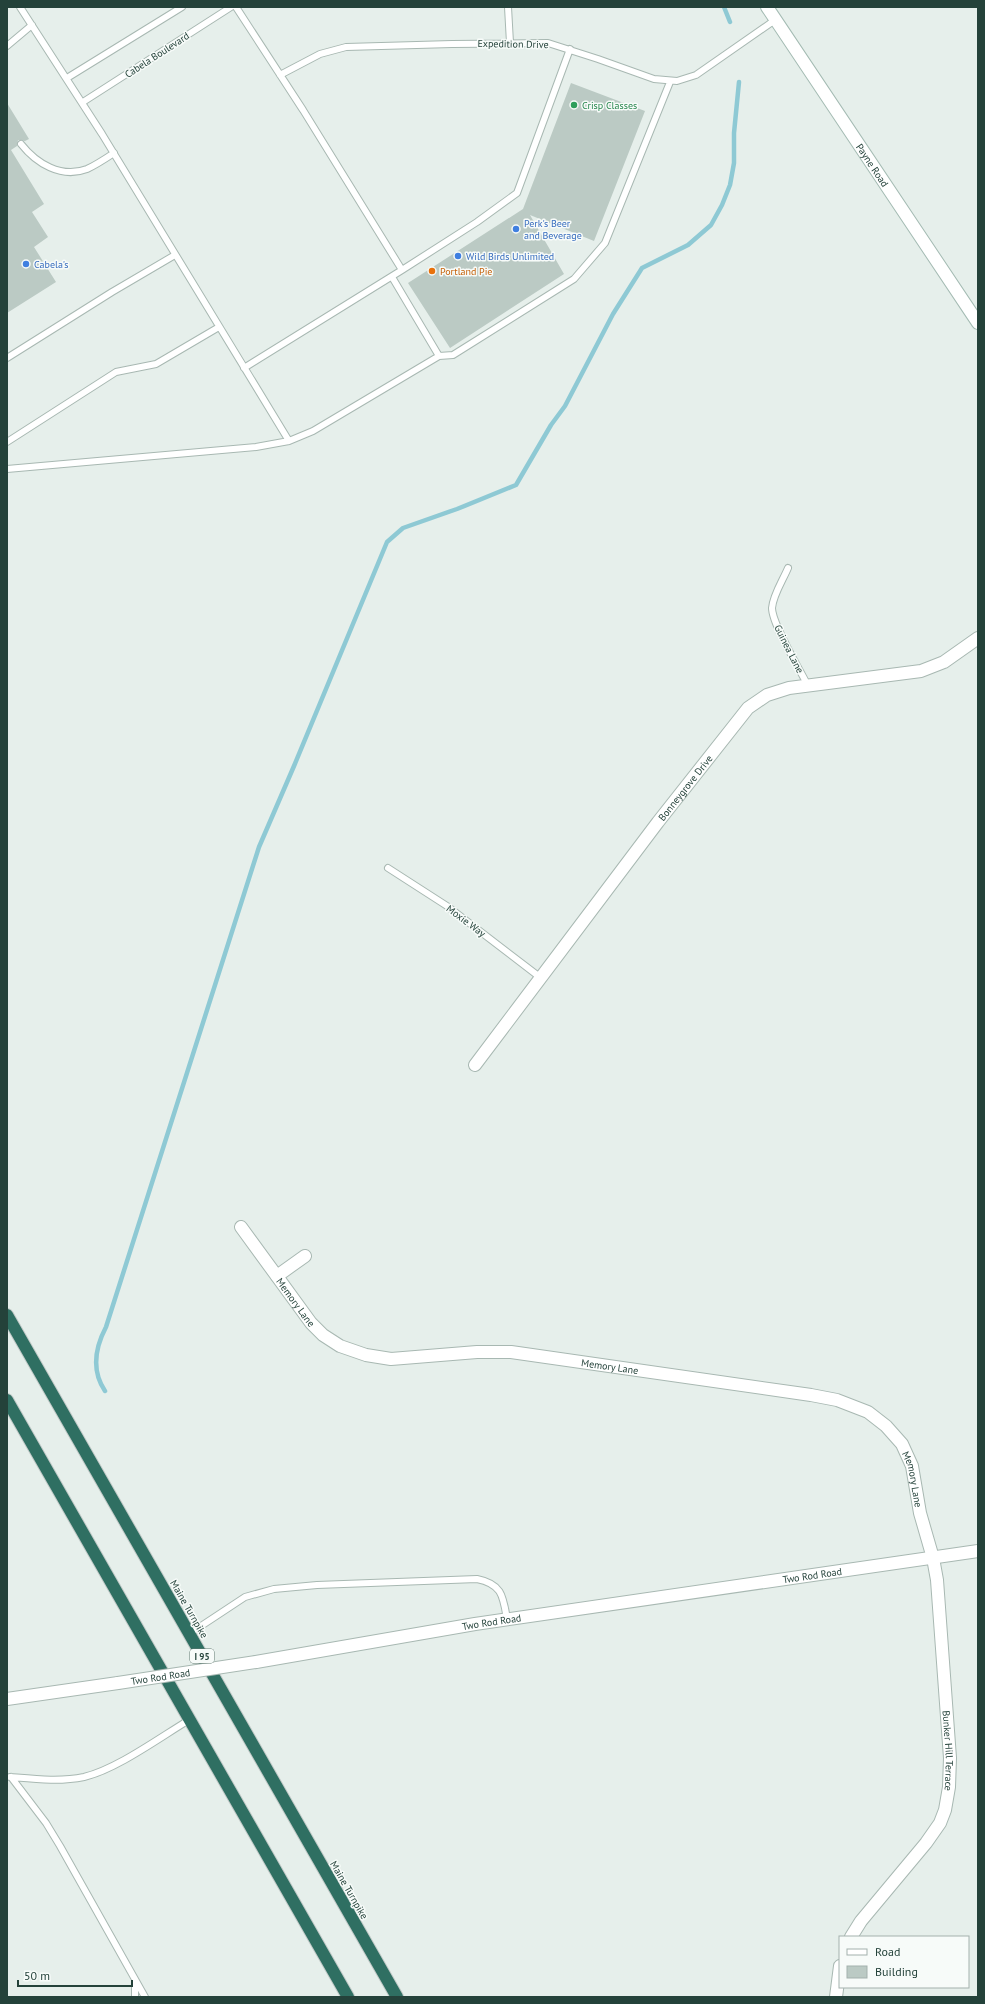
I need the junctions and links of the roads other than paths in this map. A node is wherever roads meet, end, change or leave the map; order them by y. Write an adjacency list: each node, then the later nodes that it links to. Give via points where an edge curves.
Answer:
1 (20, 7): 8 (lane)
2 (182, 7): 13 (lane)
3 (231, 7): 15 (lane, Cabela Boulevard)
4 (236, 7): 12 (lane)
5 (508, 7): 9 (lane)
6 (767, 7): 7 (street, Payne Road)
7 (775, 20): 14 (lane, Expedition Drive, via 696,75); 21 (street, Payne Road)
8 (32, 24): 10 (lane); 13 (lane)
9 (510, 43): 11 (lane, Expedition Drive, via 548,43); 12 (lane, Expedition Drive, via 346,47 320,54)
10 (7, 46)
11 (570, 49): 14 (lane, Expedition Drive, via 654,79); 19 (lane, via 517,193)
12 (280, 75): 19 (lane)
13 (67, 78): 15 (lane)
14 (670, 82): 23 (lane, via 606,243 574,279 453,355)
15 (83, 102): 17 (lane)
16 (21, 144): 17 (lane, via 43,164 66,172 88,169)
17 (114, 153): 18 (lane)
18 (175, 255): 22 (lane); 24 (lane)
19 (402, 270): 20 (lane)
20 (392, 277): 23 (lane); 25 (lane)
21 (978, 323)
22 (219, 327): 25 (lane); 27 (lane, via 156,364 116,372)
23 (439, 356): 26 (lane, via 319,428)
24 (7, 358)
25 (244, 368): 26 (lane)
26 (289, 441): 28 (lane, via 256,447)
27 (7, 442)
28 (7, 469)
29 (788, 568): 31 (lane, Guinea Lane, via 774,598 773,612 777,626)
30 (978, 638): 31 (street, Bonneygrove Drive, via 944,662 921,671)
31 (807, 684): 33 (street, Bonneygrove Drive, via 767,695 742,714)
32 (388, 868): 33 (lane, Moxie Way, via 447,906)
33 (541, 978): 34 (street, Bonneygrove Drive)
34 (475, 1065)
35 (241, 1227): 37 (street, Memory Lane)
36 (305, 1256): 37 (street)
37 (277, 1276): 41 (street, Memory Lane, via 317,1331 340,1346 366,1356 404,1358 511,1352 811,1395 852,1404 868,1412 896,1435 908,1455 920,1513)
38 (7, 1315): 43 (highway, Maine Turnpike / I 95)
39 (7, 1400): 45 (highway)
40 (978, 1551): 41 (street, Two Rod Road)
41 (933, 1558): 42 (street, Two Rod Road); 47 (street, Bunker Hill Terrace, via 939,1602 950,1752 949,1787 945,1810 934,1832)
42 (508, 1619): 43 (lane, via 499,1590 490,1582 478,1579 317,1585 274,1589 245,1598); 44 (street, Two Rod Road, bridge, via 256,1662)
43 (189, 1634): 53 (highway, Maine Turnpike / I 95)
44 (7, 1699)
45 (189, 1720): 46 (lane, via 120,1761 85,1776 67,1779); 52 (highway)
46 (9, 1777): 49 (lane, via 46,1823)
47 (852, 1936)
48 (839, 1974): 54 (street)
49 (135, 1980): 50 (lane); 51 (lane)
50 (135, 1997)
51 (145, 1997)
52 (348, 1997)
53 (397, 1997)
54 (836, 1997)

